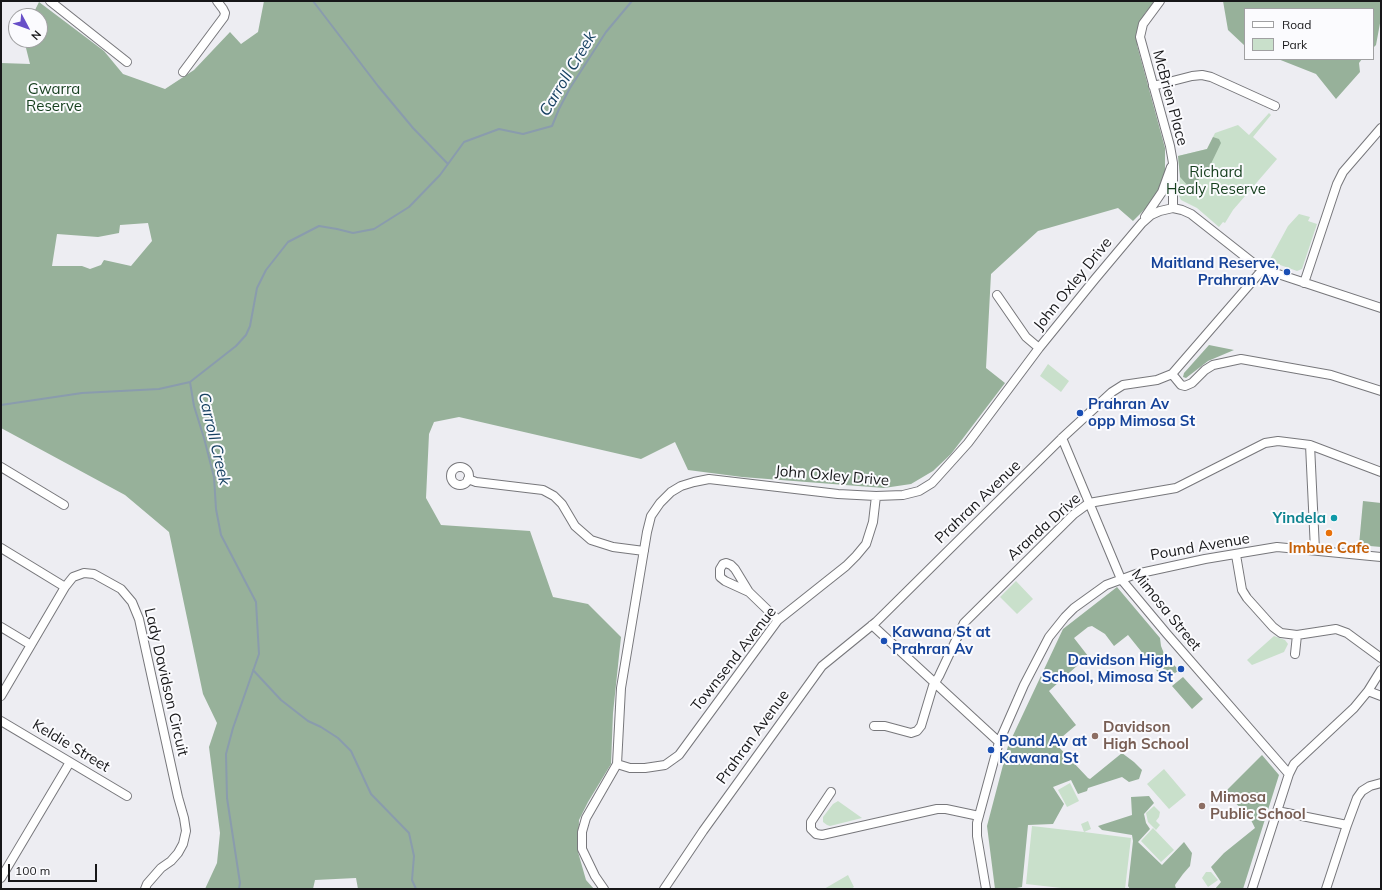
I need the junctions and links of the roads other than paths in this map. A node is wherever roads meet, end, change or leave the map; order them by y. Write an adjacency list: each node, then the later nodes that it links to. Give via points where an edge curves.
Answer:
1 (50, 1): 4 (street)
2 (217, 1): 5 (street, via 225,13 224,16)
3 (1160, 1): 6 (street, McBrien Place, via 1144,24 1140,37)
4 (127, 62)
5 (183, 72)
6 (1153, 86): 7 (street, via 1202,75); 9 (street, McBrien Place)
7 (1275, 106)
8 (1380, 129): 13 (street, via 1343,172 1337,184)
9 (1173, 163): 10 (street, McBrien Place); 11 (street, via 1162,192)
10 (1173, 208): 11 (street, John Oxley Drive, via 1151,215); 12 (street, via 1191,214)
11 (1142, 223): 16 (street, John Oxley Drive)
12 (1263, 269): 13 (street); 17 (street, Prahran Avenue)
13 (1304, 282): 15 (street)
14 (997, 295): 16 (street, via 1026,337)
15 (1381, 308)
16 (1039, 348): 24 (street, John Oxley Drive, via 973,438 932,483 903,496)
17 (1172, 374): 18 (street, via 1185,386 1213,365 1241,359 1331,375); 19 (street, Prahran Avenue, via 1157,380 1118,388)
18 (1381, 391)
19 (1062, 438): 25 (street, Mimosa Street); 36 (street, Prahran Avenue)
20 (1310, 445): 22 (street, Aranda Drive); 25 (street, Aranda Drive, via 1278,441 1266,444 1176,488); 28 (street)
21 (1, 467): 26 (street)
22 (1381, 472)
23 (468, 479): 29 (street, via 543,490 562,504 575,526 591,540 613,547)
24 (876, 496): 29 (street, John Oxley Drive, via 709,480 694,482 680,486 660,503 651,516); 35 (street, Townsend Avenue, via 873,522 866,544 846,566)
25 (1089, 502): 32 (street, Mimosa Street); 43 (street, Aranda Drive, via 964,623)
26 (64, 505)
27 (1, 548): 33 (street)
28 (1315, 550): 30 (street, Pound Avenue, via 1277,547); 31 (street, Pound Avenue)
29 (644, 551): 51 (street, John Oxley Drive, via 621,688)
30 (1236, 555): 32 (street, Pound Avenue, via 1205,559); 38 (street, via 1242,590 1247,598 1281,633)
31 (1381, 557)
32 (1121, 579): 49 (street, Pound Avenue, via 1106,585 1074,608 1049,637); 52 (street, Mimosa Street)
33 (65, 587): 39 (street, Lady Davidson Circuit); 60 (street, Lady Davidson Circuit, via 73,577 84,573 94,574 121,589 132,602 139,620 186,831 178,853 161,868)
34 (749, 592): 35 (street)
35 (778, 620): 51 (street, Townsend Avenue, via 679,755 665,765 646,768 630,768)
36 (872, 625): 43 (street); 62 (street, Prahran Avenue, via 822,666)
37 (1, 627): 39 (street)
38 (1297, 635): 40 (street); 41 (street, via 1336,629 1347,633)
39 (31, 646): 45 (street, Lady Davidson Circuit)
40 (1295, 654)
41 (1381, 658)
42 (1381, 670): 44 (street)
43 (935, 684): 48 (street, Aranda Drive, via 917,731 911,733 885,726); 49 (street)
44 (1368, 691): 46 (street); 52 (street, via 1354,708 1294,764)
45 (1, 696)
46 (1381, 696)
47 (1, 722): 50 (street, Keldie Street)
48 (874, 726)
49 (999, 742): 57 (street, Pound Avenue)
50 (70, 762): 55 (street, Keldie Street); 59 (street)
51 (617, 764): 61 (street, John Oxley Drive, via 586,818 582,832 582,849)
52 (1289, 774): 56 (street)
53 (1381, 783): 58 (street, via 1362,791)
54 (832, 792): 57 (street, via 811,822 811,829 816,834 822,835 937,809)
55 (127, 796)
56 (1277, 811): 58 (street); 64 (street)
57 (978, 816): 63 (street, Pound Avenue, via 977,827)
58 (1347, 825): 65 (street)
59 (1, 878)
60 (145, 889)
61 (604, 889)
62 (664, 889)
63 (986, 889)
64 (1252, 889)
65 (1326, 889)

